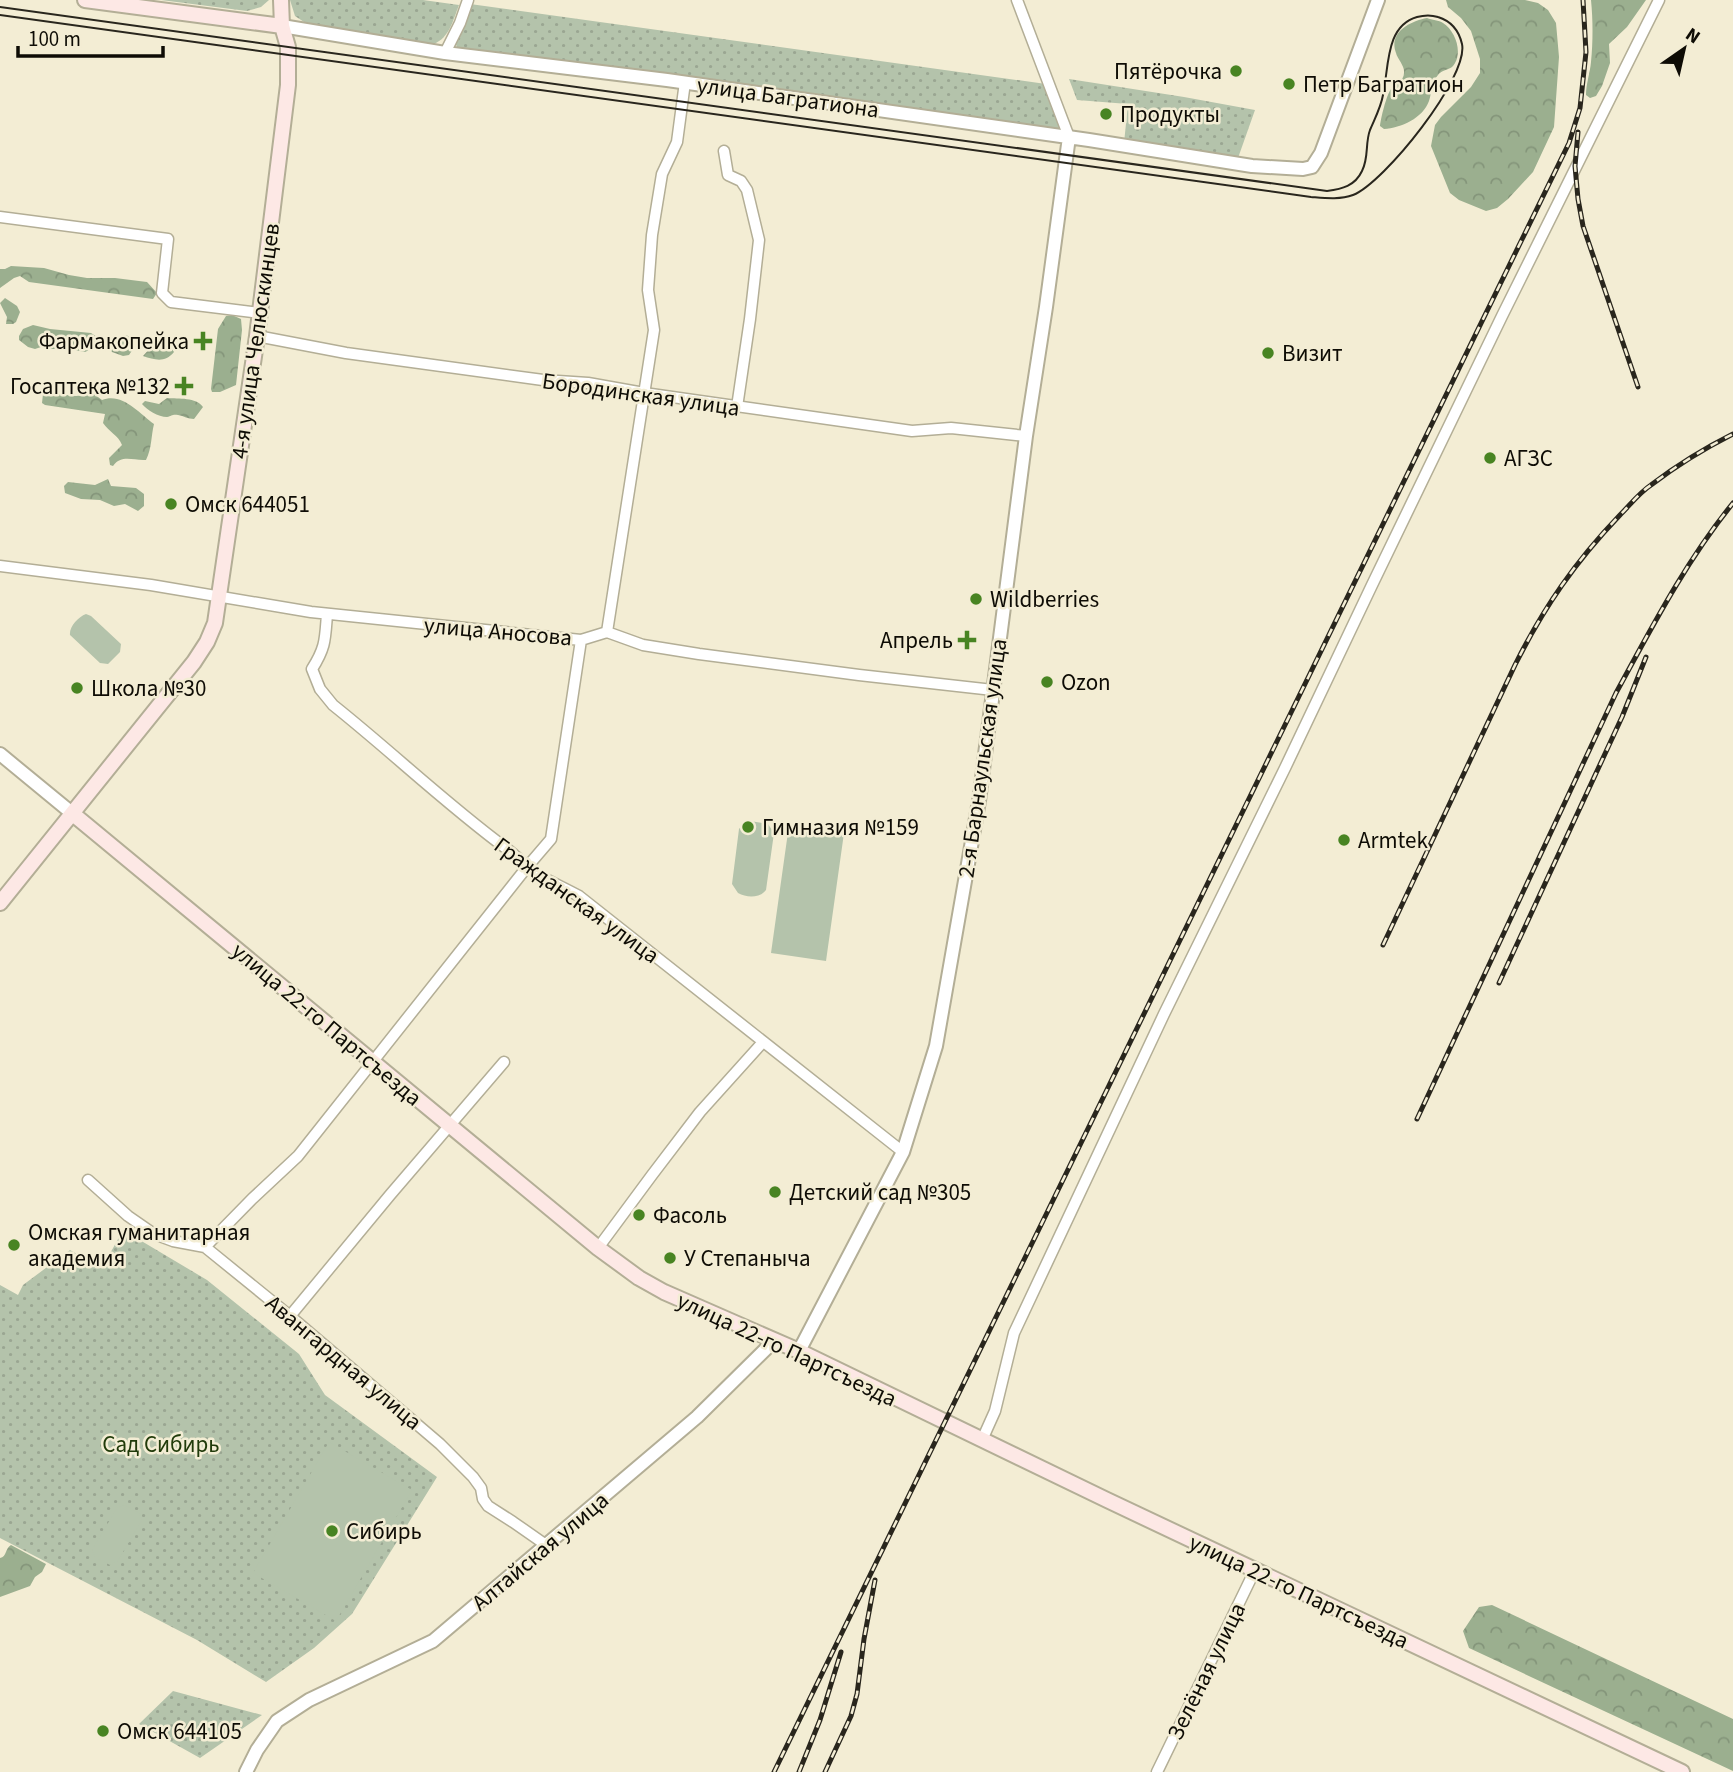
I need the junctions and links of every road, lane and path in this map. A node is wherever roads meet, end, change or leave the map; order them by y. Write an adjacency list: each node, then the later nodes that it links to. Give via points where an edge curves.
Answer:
1 (85, 0): 7 (main road, улица Багратиона)
2 (281, 0): 7 (main road, 4-я улица Челюскинцев)
3 (468, 0): 8 (street)
4 (1017, 0): 10 (street)
5 (1378, 0): 10 (street, улица Багратиона, via 1312,167 1252,166)
6 (1659, 0): 39 (street, via 1019,1321 995,1411)
7 (282, 26): 8 (street, улица Багратиона); 13 (main road, 4-я улица Челюскинцев, via 288,47 288,85)
8 (445, 53): 9 (street, улица Багратиона)
9 (685, 82): 10 (street, улица Багратиона); 15 (street, via 677,142 662,173 652,235 648,289 654,330)
10 (1069, 137): 17 (street, 2-я Барнаульская улица)
11 (724, 151): 16 (street, via 728,175 747,190 759,240)
12 (0, 217): 13 (street, via 168,239 162,293 171,302)
13 (260, 313): 14 (main road, 4-я улица Челюскинцев)
14 (257, 336): 15 (street, Бородинская улица, via 346,353); 19 (main road, 4-я улица Челюскинцев)
15 (644, 393): 16 (street, Бородинская улица); 21 (street)
16 (737, 407): 17 (street, Бородинская улица, via 912,432 951,428)
17 (1026, 436): 23 (street, 2-я Барнаульская улица)
18 (0, 566): 19 (street, улица Аносова)
19 (220, 596): 20 (street, улица Аносова); 25 (main road, 4-я улица Челюскинцев, via 215,623 194,662)
20 (327, 614): 22 (street, улица Аносова); 26 (street, Гражданская улица, via 325,645 312,669 320,689 333,705)
21 (607, 632): 22 (street, улица Аносова); 23 (street, via 643,645 699,654)
22 (581, 640): 26 (street, via 551,839)
23 (993, 690): 32 (street, 2-я Барнаульская улица, via 979,801 936,1046)
24 (0, 754): 25 (street, улица 22-го Партсъезда)
25 (73, 814): 27 (main road, 4-я улица Челюскинцев); 29 (main road, улица 22-го Партсъезда)
26 (527, 867): 28 (street, Гражданская улица, via 579,896); 29 (street)
27 (0, 902)
28 (763, 1041): 32 (street, Гражданская улица); 35 (street, via 700,1112)
29 (372, 1061): 31 (main road, улица 22-го Партсъезда); 34 (street, via 298,1156)
30 (504, 1062): 31 (street)
31 (449, 1125): 35 (main road, улица 22-го Партсъезда); 36 (street)
32 (903, 1152): 38 (street, 2-я Барнаульская улица)
33 (88, 1180): 34 (street, Авангардная улица, via 154,1234)
34 (205, 1247): 36 (street, Авангардная улица)
35 (598, 1248): 37 (main road, улица 22-го Партсъезда, via 664,1292)
36 (290, 1316): 40 (street, Авангардная улица, via 440,1444 473,1477 488,1506)
37 (775, 1340): 38 (main road, улица 22-го Партсъезда); 40 (street, Алтайская улица, via 697,1417)
38 (799, 1351): 39 (main road, улица 22-го Партсъезда)
39 (982, 1440): 41 (main road, улица 22-го Партсъезда)
40 (546, 1545): 42 (street, Алтайская улица, via 433,1641 309,1700 277,1721)
41 (1255, 1570): 43 (street, Зелёная улица); 44 (main road, улица 22-го Партсъезда)
42 (246, 1772)
43 (1157, 1772)
44 (1682, 1772)

